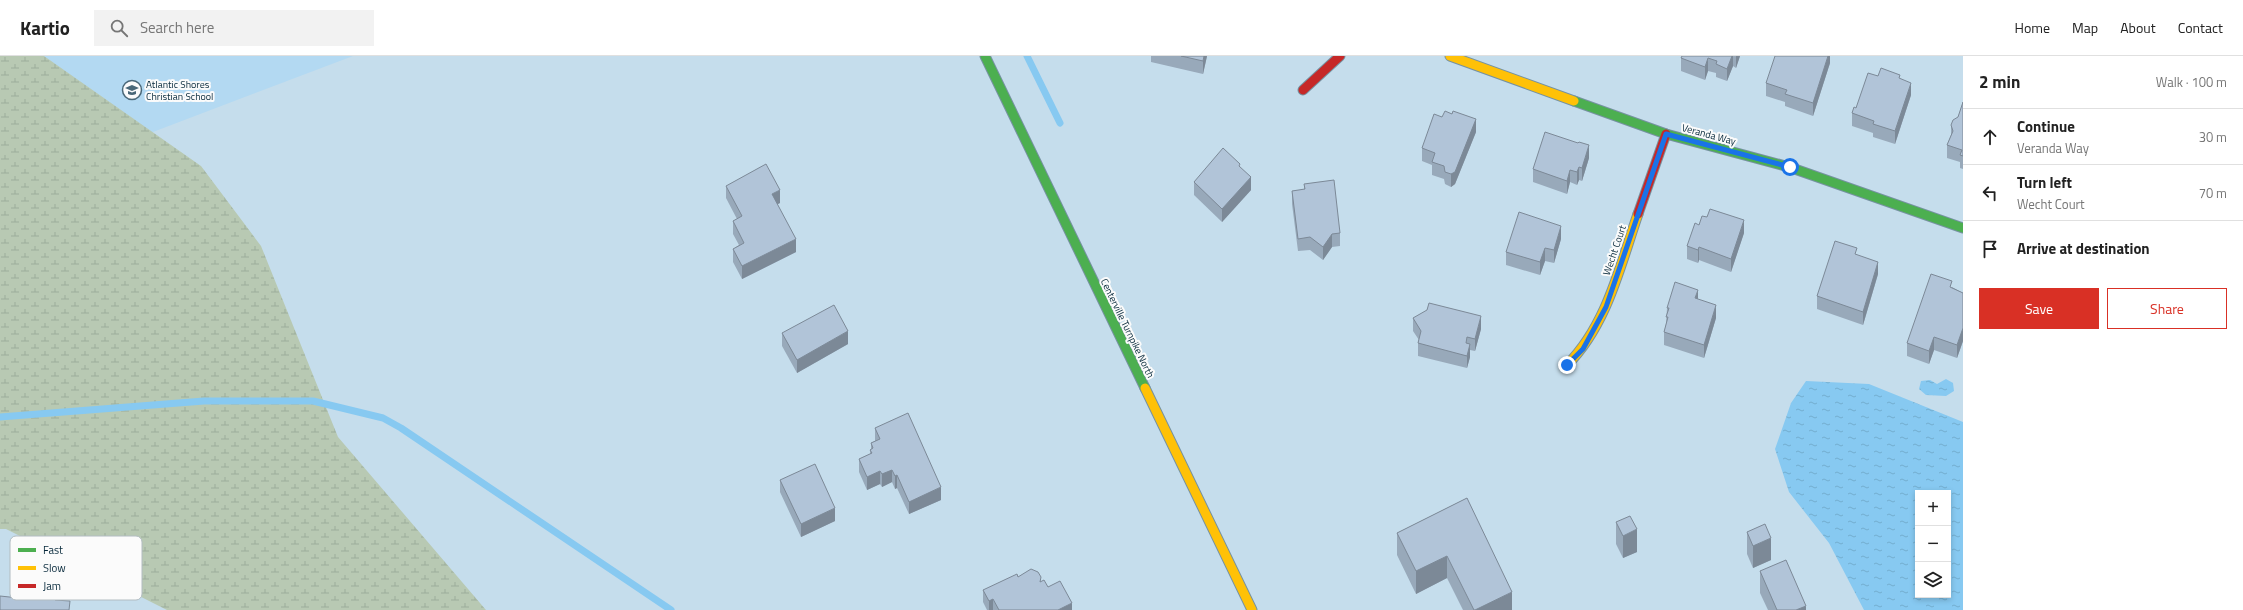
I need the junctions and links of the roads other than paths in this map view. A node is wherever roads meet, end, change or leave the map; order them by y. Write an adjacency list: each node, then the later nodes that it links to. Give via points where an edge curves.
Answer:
1 (985, 56): 8 (street, Centerville Turnpike North)
2 (1340, 56): 4 (street)
3 (1450, 56): 5 (street, Veranda Way)
4 (1303, 90)
5 (1666, 134): 6 (street, Veranda Way, via 1790,167); 7 (street, Wecht Court, via 1606,307 1583,349)
6 (1963, 228)
7 (1567, 365)
8 (1252, 610)

